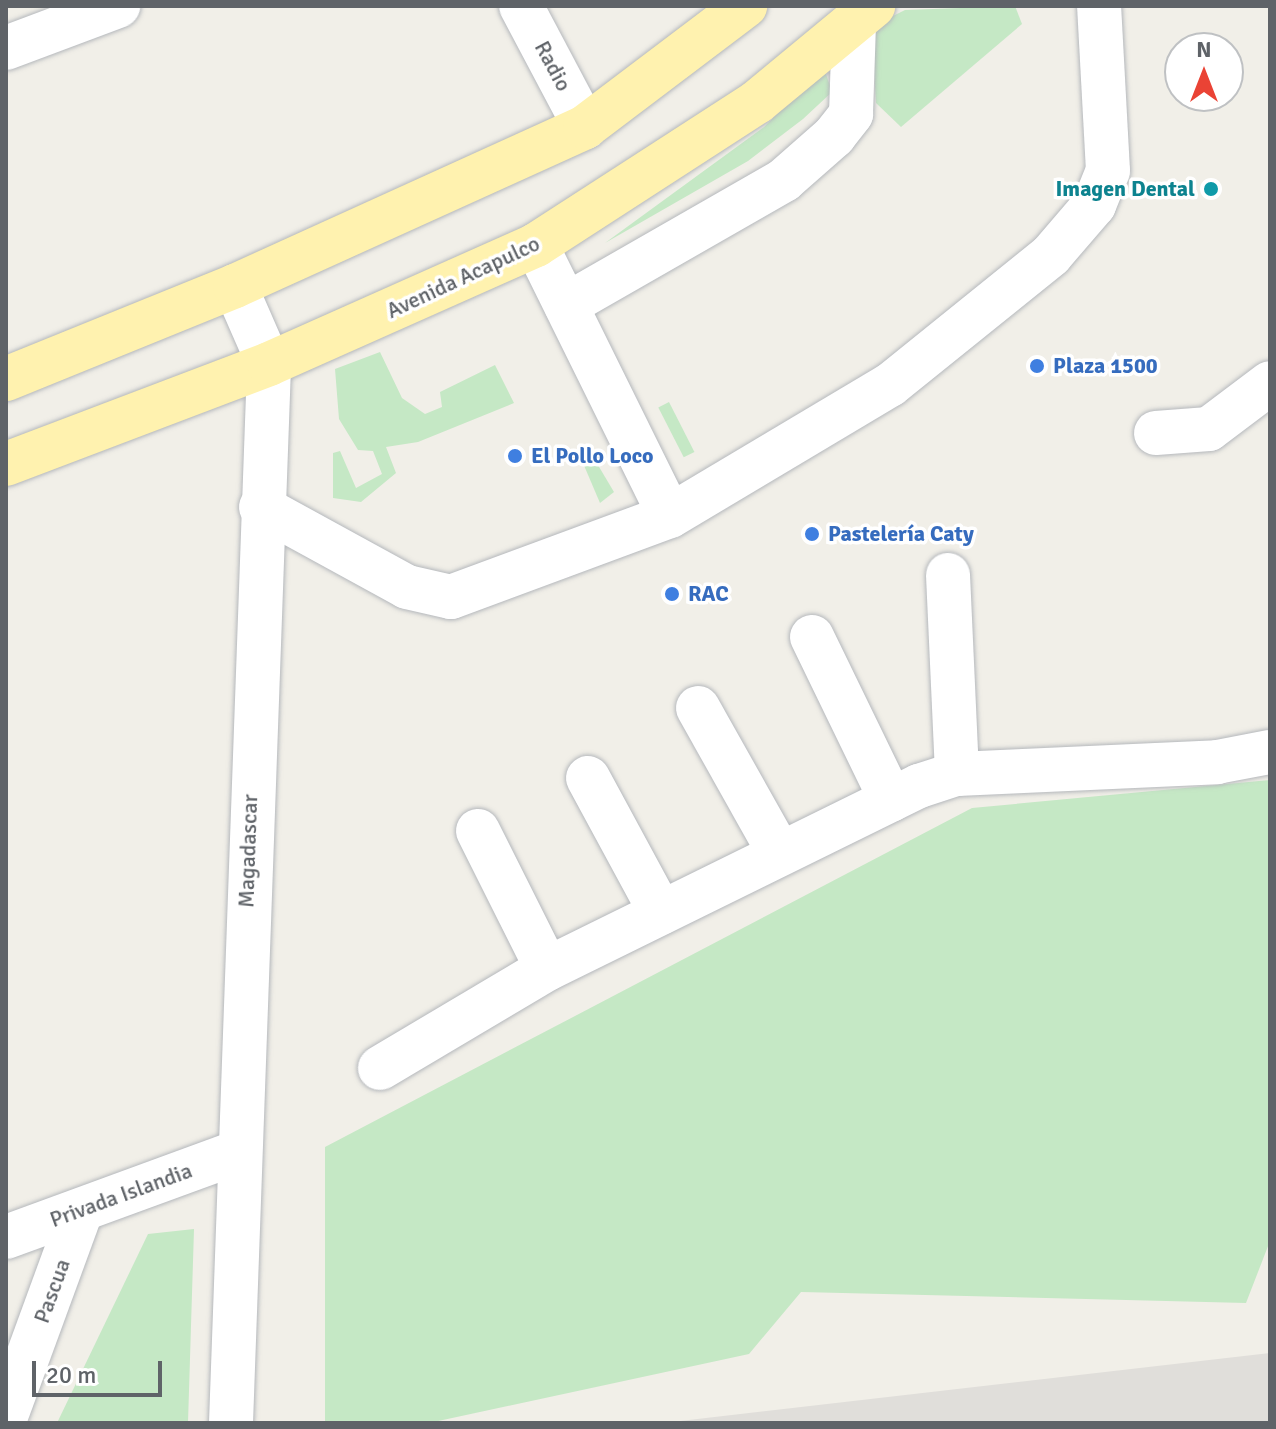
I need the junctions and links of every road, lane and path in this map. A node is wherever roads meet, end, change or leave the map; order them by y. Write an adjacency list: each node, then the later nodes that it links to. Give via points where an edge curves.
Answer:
1 (118, 6): 6 (street)
2 (521, 6): 7 (street, Radio)
3 (745, 6): 7 (main road)
4 (1099, 6): 17 (street, via 1108,171 1094,205 1051,255 890,385)
5 (864, 14): 8 (main road, Avenida Acapulco, via 757,102); 10 (street, via 851,114 834,136 784,180)
6 (6, 48)
7 (585, 127): 9 (main road)
8 (536, 245): 10 (street); 11 (main road, Avenida Acapulco)
9 (235, 286): 11 (street, Magadascar); 12 (main road)
10 (566, 305): 17 (street)
11 (269, 364): 15 (main road, Avenida Acapulco); 16 (street, Magadascar)
12 (6, 379)
13 (1270, 383): 14 (street, via 1209,429)
14 (1156, 433)
15 (6, 464)
16 (261, 507): 17 (street, via 407,587 451,597); 30 (street, Magadascar)
17 (670, 516)
18 (948, 575): 22 (street)
19 (812, 637): 24 (street)
20 (698, 708): 26 (street)
21 (1270, 752): 22 (street, via 1217,762)
22 (957, 774): 24 (street)
23 (588, 778): 27 (street)
24 (891, 800): 26 (street)
25 (478, 831): 28 (street)
26 (780, 854): 27 (street)
27 (661, 913): 28 (street)
28 (547, 969): 29 (street)
29 (380, 1068)
30 (236, 1153): 31 (street, Privada Islandia); 34 (street, Magadascar)
31 (81, 1211): 32 (street, Privada Islandia); 33 (street, Pascua)
32 (6, 1237)
33 (6, 1416)
34 (231, 1423)

